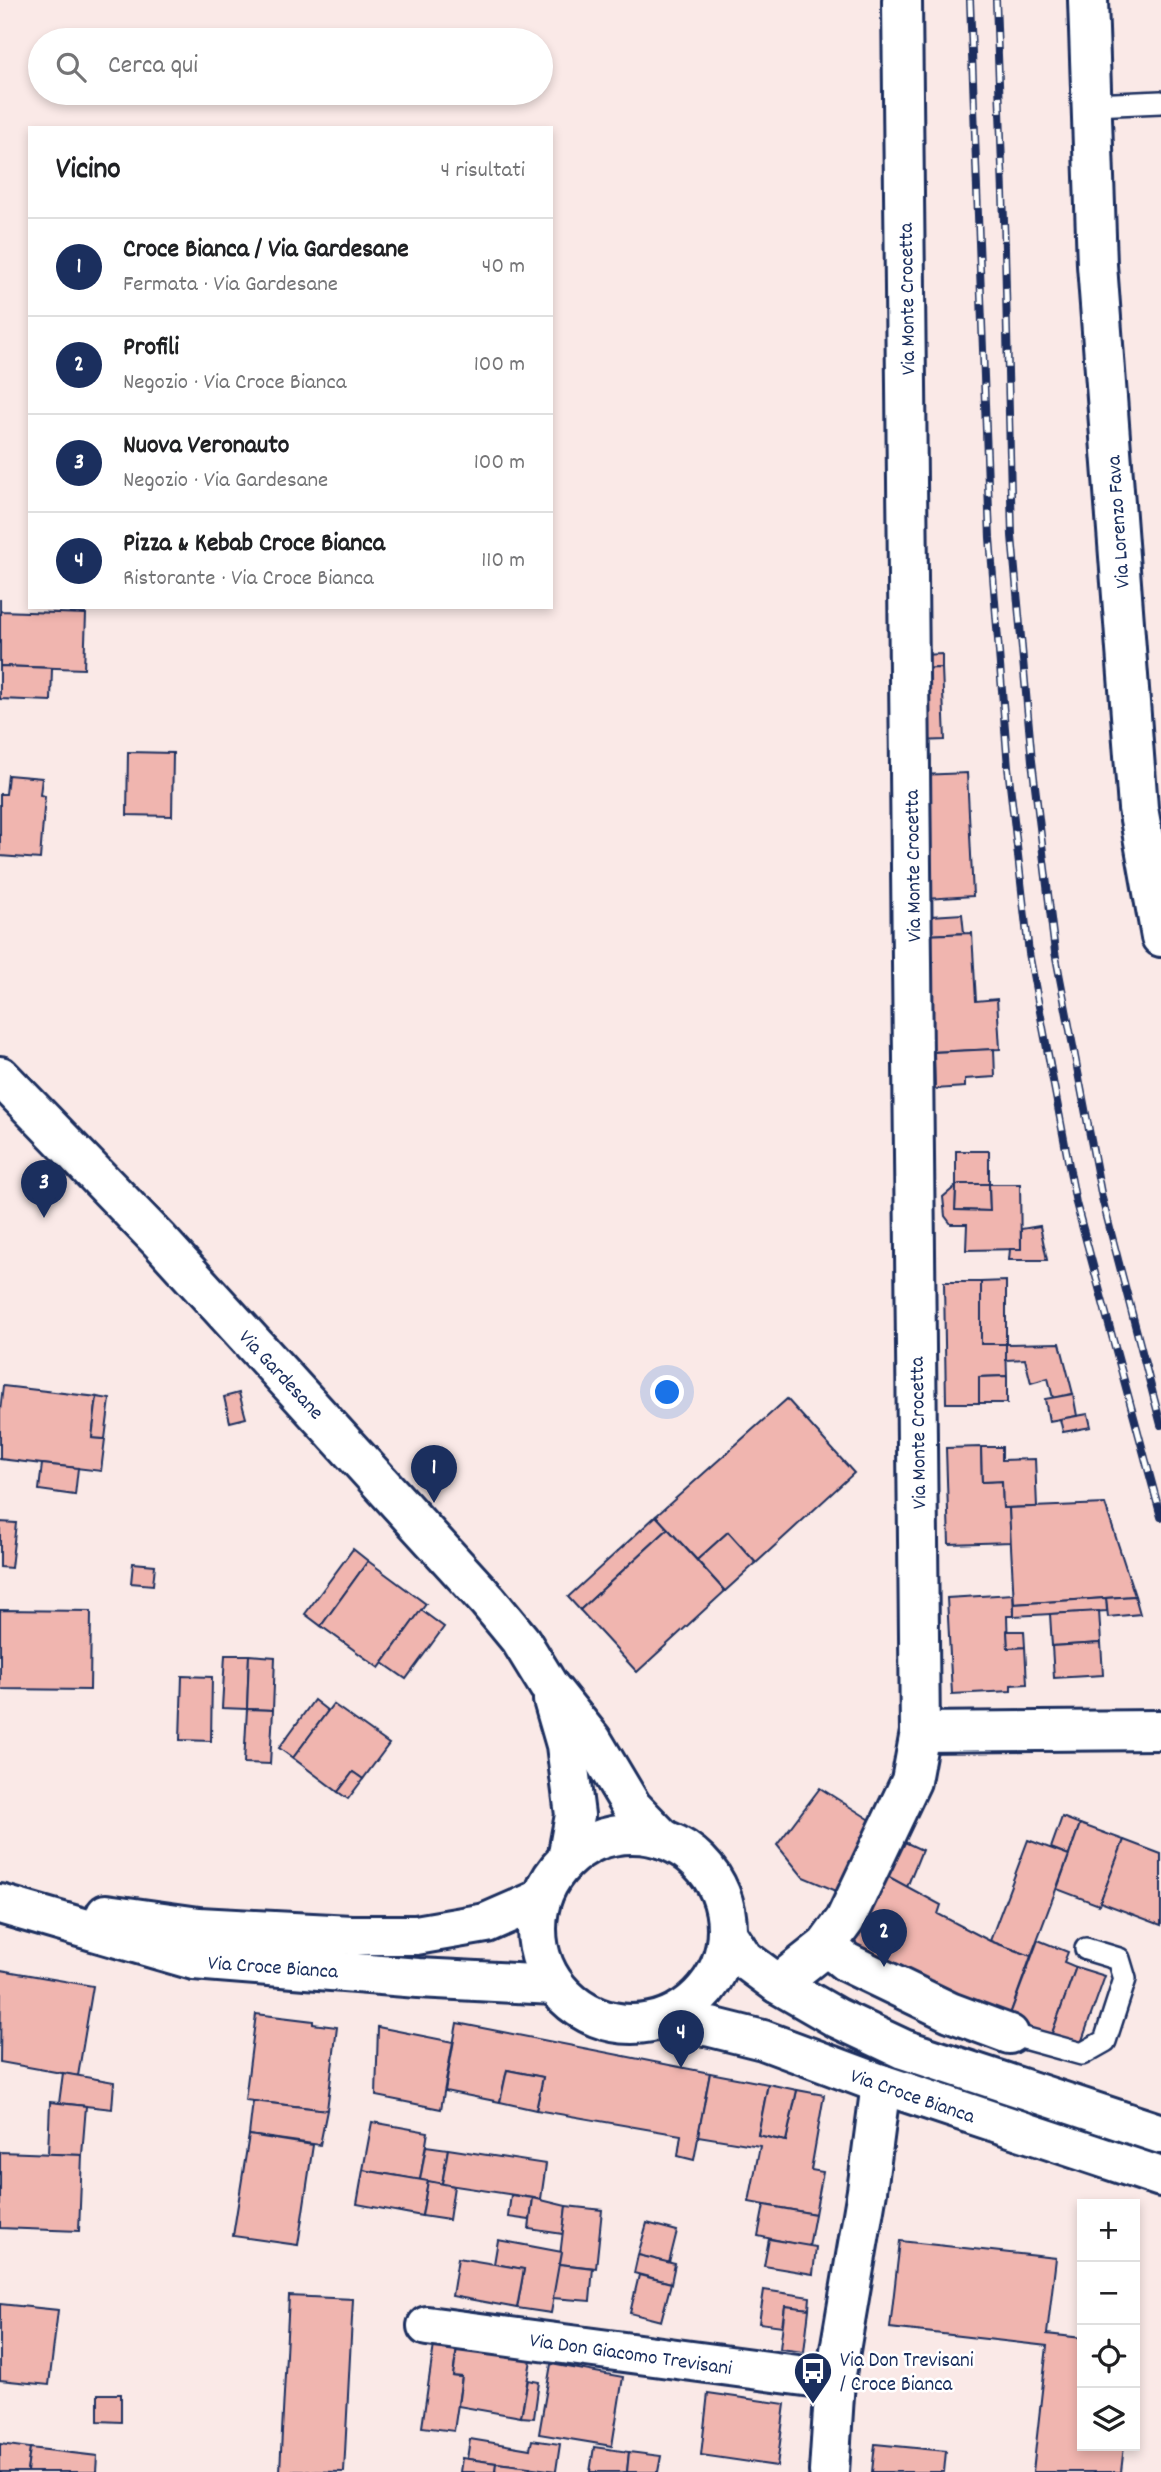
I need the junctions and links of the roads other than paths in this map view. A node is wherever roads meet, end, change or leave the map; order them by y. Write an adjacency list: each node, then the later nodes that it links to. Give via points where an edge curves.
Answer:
1 (902, 0): 9 (street, Via Monte Crocetta)
2 (1088, 0): 4 (street, Via Lorenzo Fava)
3 (1161, 102): 4 (lane)
4 (1093, 105): 5 (street, Via Lorenzo Fava, via 1097,265 1138,808)
5 (1161, 937)
6 (0, 1076): 7 (street, Via Gardesane, via 159,1240 418,1523 521,1642)
7 (548, 1685): 10 (street, Via Gardesane, via 592,1741 632,1807); 11 (street, Via Gardesane, via 566,1745 575,1815)
8 (1161, 1730): 9 (street)
9 (920, 1732): 15 (street, Via Monte Crocetta, via 911,1781 894,1822 845,1920)
10 (663, 1839): 11 (street, Via Croce Bianca, via 638,1833 612,1836 588,1844); 14 (street, Via Croce Bianca, via 686,1850 719,1887 727,1910)
11 (568, 1859): 12 (street, Via Croce Bianca)
12 (541, 1899): 13 (street, Via Croce Bianca, via 486,1923 416,1935 199,1927); 18 (street, Via Croce Bianca, via 538,1944)
13 (0, 1902): 18 (street, Via Croce Bianca, via 194,1960)
14 (728, 1935): 17 (street, Via Croce Bianca, via 744,1959); 19 (street, Via Croce Bianca, via 719,1971 696,2001)
15 (826, 1946): 17 (street, Via Monte Crocetta); 20 (street, via 846,1962 950,2012)
16 (1086, 1949): 20 (lane, via 1119,1959 1125,1979 1105,2041 1082,2054)
17 (778, 1984): 22 (street, Via Croce Bianca, via 903,2049)
18 (554, 1985): 19 (street, Via Croce Bianca, via 585,2012 604,2020 624,2024)
19 (664, 2020): 21 (street, Via Croce Bianca, via 763,2040)
20 (1009, 2034)
21 (881, 2084): 23 (street, Via Croce Bianca); 25 (street)
22 (1161, 2134)
23 (1161, 2177)
24 (427, 2326): 25 (street, Via Don Giacomo Trevisani)
25 (835, 2381): 26 (street)
26 (829, 2472)

